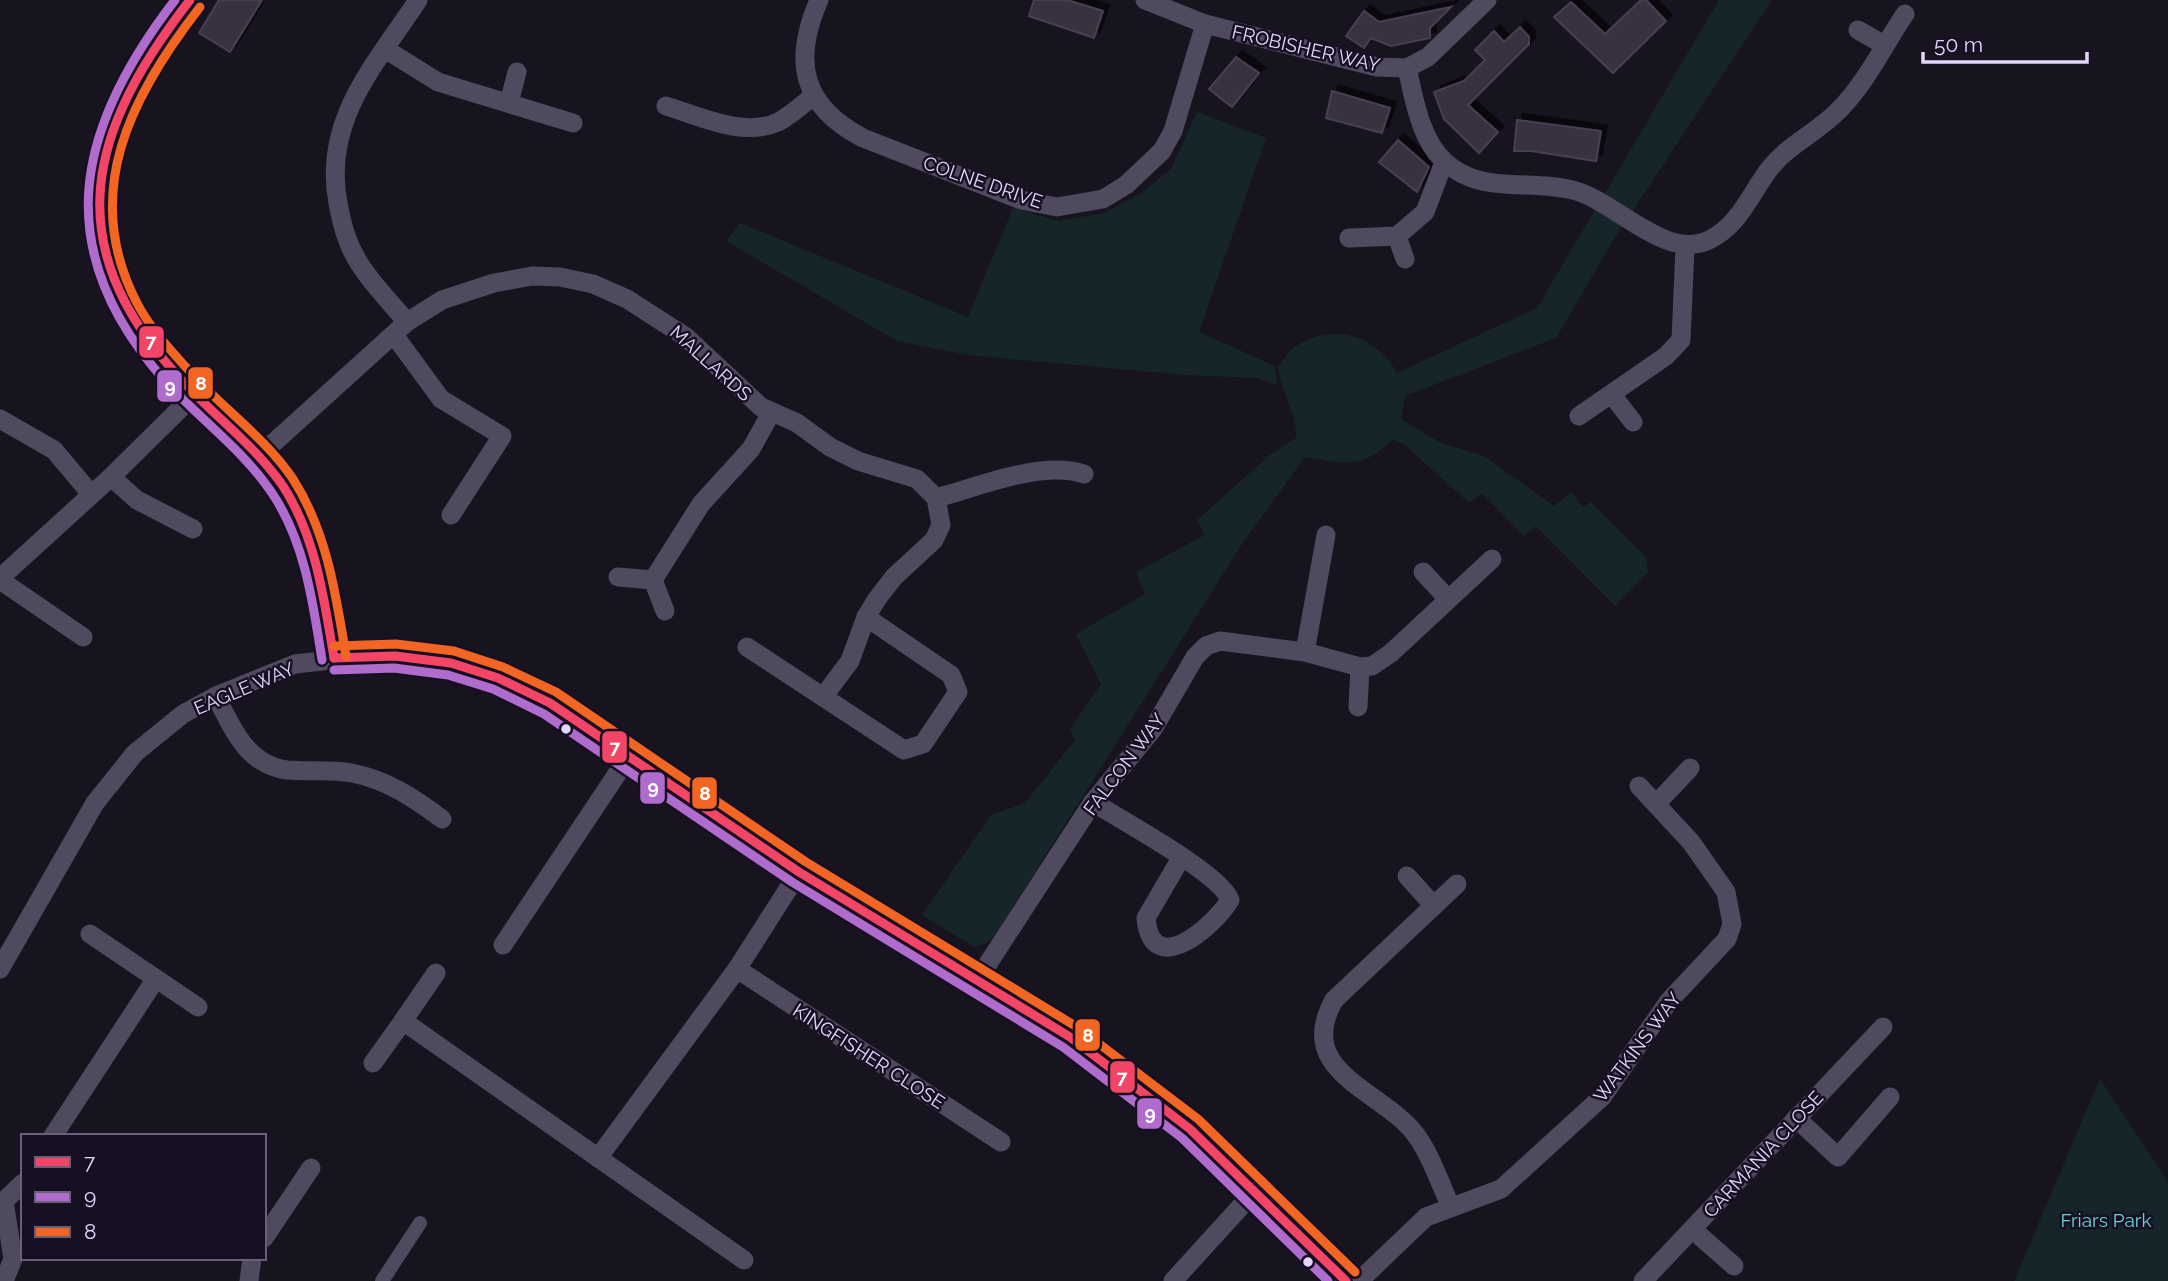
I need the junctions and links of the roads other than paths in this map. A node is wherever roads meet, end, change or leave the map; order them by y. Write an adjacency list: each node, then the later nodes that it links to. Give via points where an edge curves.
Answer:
1 (190, 0): 23 (street, via 140,68 124,99 102,166 101,199 103,232 121,299 155,350)
2 (418, 0): 10 (street)
3 (819, 0): 13 (street, via 805,49)
4 (1145, 0): 7 (street, FROBISHER WAY)
5 (1487, 0): 11 (street, FROBISHER WAY, via 1428,57)
6 (1905, 14): 9 (street)
7 (1205, 24): 11 (street, FROBISHER WAY, via 1377,67); 13 (street, COLNE DRIVE, via 1180,109 1162,151 1126,186 1102,199 1078,204 1057,207 1021,200 877,144 838,125)
8 (1858, 30): 9 (street)
9 (1884, 45): 20 (street, via 1850,99 1771,167 1734,223 1706,242)
10 (385, 49): 14 (street, via 438,82); 22 (street, via 343,120 335,191 342,227)
11 (1407, 68): 17 (street, via 1429,140)
12 (517, 72): 14 (street)
13 (813, 96): 15 (street, via 777,123 754,128)
14 (509, 103): 16 (street)
15 (666, 106)
16 (573, 123)
17 (1444, 162): 18 (street, via 1425,212); 20 (street, via 1485,184 1575,190)
18 (1397, 236): 19 (street); 21 (street)
19 (1349, 239)
20 (1685, 247): 24 (street, via 1681,341)
21 (1405, 258)
22 (400, 328): 25 (street, MALLARDS, via 442,300 494,284 546,276 593,284 628,299 687,337); 29 (street, MALLARDS); 34 (street, via 441,399 502,436)
23 (195, 394): 29 (street); 31 (street)
24 (1612, 395): 26 (street); 28 (street)
25 (771, 413): 33 (street, MALLARDS, via 797,423 858,461 917,479); 41 (street, via 751,449 701,504)
26 (1579, 416)
27 (0, 419): 32 (street, via 54,450)
28 (1633, 422)
29 (258, 457): 48 (street, via 290,498 313,546)
30 (1084, 474): 33 (street, via 1044,470)
31 (111, 477): 32 (street); 35 (street, via 137,500)
32 (91, 495): 40 (street)
33 (936, 498): 44 (street, via 941,525 934,540 894,577)
34 (451, 515)
35 (193, 529)
36 (1326, 535): 47 (street)
37 (1492, 559): 42 (street)
38 (1423, 572): 42 (street)
39 (618, 577): 41 (street)
40 (0, 579): 45 (street)
41 (653, 580): 43 (street)
42 (1448, 599): 49 (street, via 1391,653 1372,666)
43 (665, 611)
44 (866, 617): 51 (street, via 849,661); 51 (street, via 951,675 958,692 923,744 904,750)
45 (83, 638)
46 (747, 647): 51 (street)
47 (1305, 652): 49 (street, FALCON WAY); 56 (street, FALCON WAY, via 1220,641 1206,646 1153,729)
48 (334, 658): 50 (street, EAGLE WAY, via 270,672); 53 (street, EAGLE WAY, via 422,658 474,669 550,703)
49 (1360, 667): 52 (street)
50 (216, 696): 58 (street, via 243,747 263,761 285,769 369,777 408,794); 66 (street, EAGLE WAY, via 149,740 118,773 95,803)
51 (823, 697)
52 (1358, 707)
53 (629, 756): 60 (street, EAGLE WAY); 65 (street)
54 (1690, 768): 57 (street)
55 (1639, 786): 57 (street, WATKINS WAY)
56 (1093, 802): 59 (street); 69 (street, FALCON WAY)
57 (1657, 803): 84 (street, WATKINS WAY, via 1726,892 1732,923 1727,939 1669,1001 1602,1097 1501,1189)
58 (442, 819)
59 (1181, 858): 59 (street, via 1146,918 1153,939 1174,948 1193,938 1230,900 1215,880)
60 (799, 872): 67 (street); 69 (street, EAGLE WAY)
61 (1407, 876): 63 (street)
62 (1457, 884): 63 (street)
63 (1434, 905): 84 (street, via 1334,1000 1326,1015 1323,1040 1349,1080 1417,1136)
64 (90, 934): 70 (street)
65 (503, 945)
66 (0, 969)
67 (737, 969): 78 (street, KINGFISHER CLOSE); 79 (street)
68 (436, 973): 72 (street)
69 (978, 979): 82 (street, EAGLE WAY, via 1070,1037 1139,1088 1190,1129)
70 (155, 980): 71 (street); 77 (street)
71 (198, 1007)
72 (403, 1021): 74 (street); 79 (street)
73 (1882, 1027): 76 (street, CARMANIA CLOSE)
74 (373, 1063)
75 (1890, 1097): 76 (street, via 1838,1157)
76 (1796, 1118): 86 (street, CARMANIA CLOSE)
77 (54, 1134)
78 (1001, 1142)
79 (598, 1158): 89 (street)
80 (311, 1168): 87 (street)
81 (21, 1185): 83 (street)
82 (1254, 1192): 94 (street); 95 (street, EAGLE WAY)
83 (2, 1201): 91 (street, via 13,1259)
84 (1451, 1207): 96 (street, WATKINS WAY, via 1426,1217)
85 (420, 1223): 93 (street)
86 (1692, 1229): 90 (street); 97 (street, CARMANIA CLOSE)
87 (266, 1235)
88 (252, 1260): 92 (street)
89 (744, 1260)
90 (1734, 1266)
91 (4, 1281)
92 (249, 1281)
93 (382, 1281)
94 (1173, 1281)
95 (1346, 1281)
96 (1359, 1281)
97 (1643, 1281)

